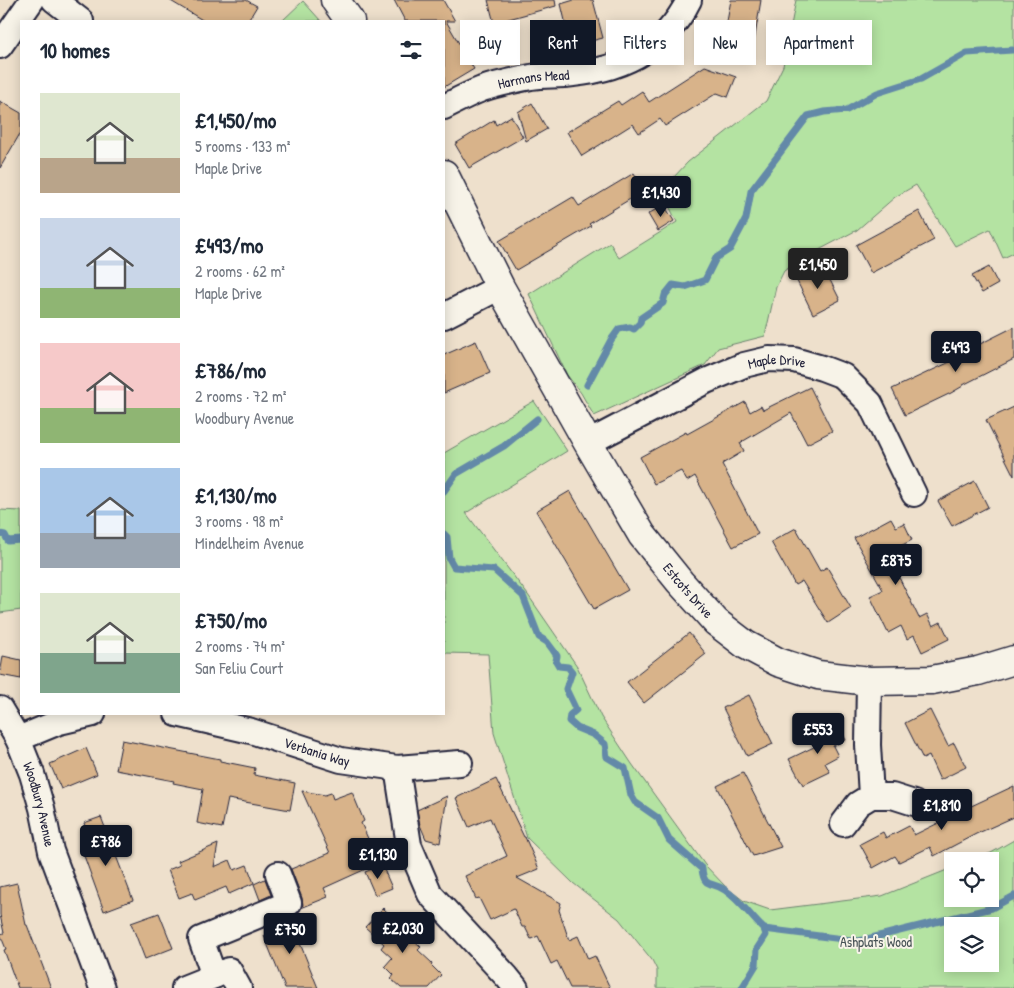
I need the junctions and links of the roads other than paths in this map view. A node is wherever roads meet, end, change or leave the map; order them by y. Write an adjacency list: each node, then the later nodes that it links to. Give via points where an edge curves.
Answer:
1 (32, 0): 7 (street)
2 (54, 0): 5 (street)
3 (335, 0): 6 (street)
4 (689, 0): 8 (street, Harmans Mead, via 682,15 656,44 628,61 603,70 531,77 483,89)
5 (80, 20)
6 (349, 20)
7 (0, 46)
8 (445, 107)
9 (445, 176): 10 (street, Estcots Drive)
10 (500, 288): 11 (street); 12 (street, Estcots Drive)
11 (445, 316)
12 (588, 443): 13 (street, Maple Drive, via 706,381 744,365 769,359 794,360 843,376 870,403); 15 (street, Estcots Drive, via 642,535 716,622 746,645 778,662 818,674)
13 (914, 494)
14 (1014, 660): 15 (street, Estcots Drive, via 932,680)
15 (869, 681): 22 (street)
16 (0, 708): 19 (street, Woodbury Avenue)
17 (89, 715): 19 (street, via 59,722)
18 (181, 715): 21 (street, Verbania Way, via 251,731 341,760)
19 (18, 739): 27 (street, Woodbury Avenue, via 32,774 51,851)
20 (460, 763): 21 (street, Verbania Way)
21 (397, 768): 30 (street, via 409,845 430,894)
22 (871, 796): 23 (street, via 892,796); 24 (street, via 858,804)
23 (914, 803)
24 (843, 824)
25 (278, 874): 26 (street, via 289,903 201,940)
26 (214, 976): 28 (street); 29 (street, via 229,970)
27 (102, 988)
28 (184, 988)
29 (239, 988)
30 (516, 988)

